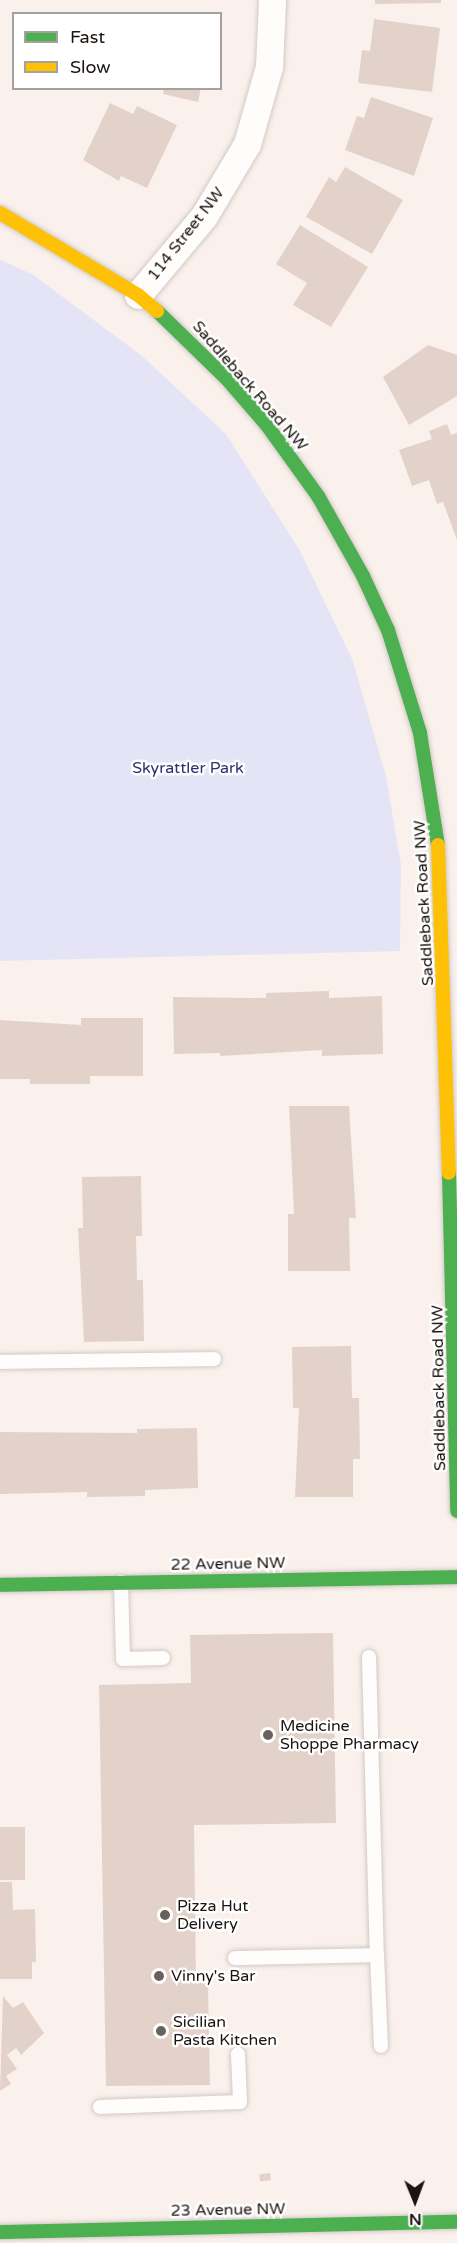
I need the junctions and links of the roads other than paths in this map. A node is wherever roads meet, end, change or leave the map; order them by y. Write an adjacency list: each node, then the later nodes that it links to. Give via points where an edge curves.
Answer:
1 (272, 0): 3 (street, 114 Street NW, via 269,67 247,144 204,216)
2 (0, 213): 3 (street, Saddleback Road NW)
3 (138, 295): 6 (street, Saddleback Road NW, via 175,326 232,386 273,433 318,496 388,630 420,733 441,860)
4 (214, 1359): 5 (lane)
5 (0, 1362)
6 (457, 1511)
7 (457, 1577): 8 (street, 22 Avenue NW)
8 (121, 1582): 9 (street, 22 Avenue NW); 11 (lane, via 123,1659)
9 (0, 1585)
10 (369, 1657): 12 (lane)
11 (163, 1658)
12 (377, 1954): 13 (lane); 14 (lane)
13 (235, 1958)
14 (381, 2046)
15 (238, 2054): 16 (lane, via 240,2102)
16 (100, 2107)
17 (457, 2222): 18 (street, 23 Avenue NW)
18 (0, 2232)

